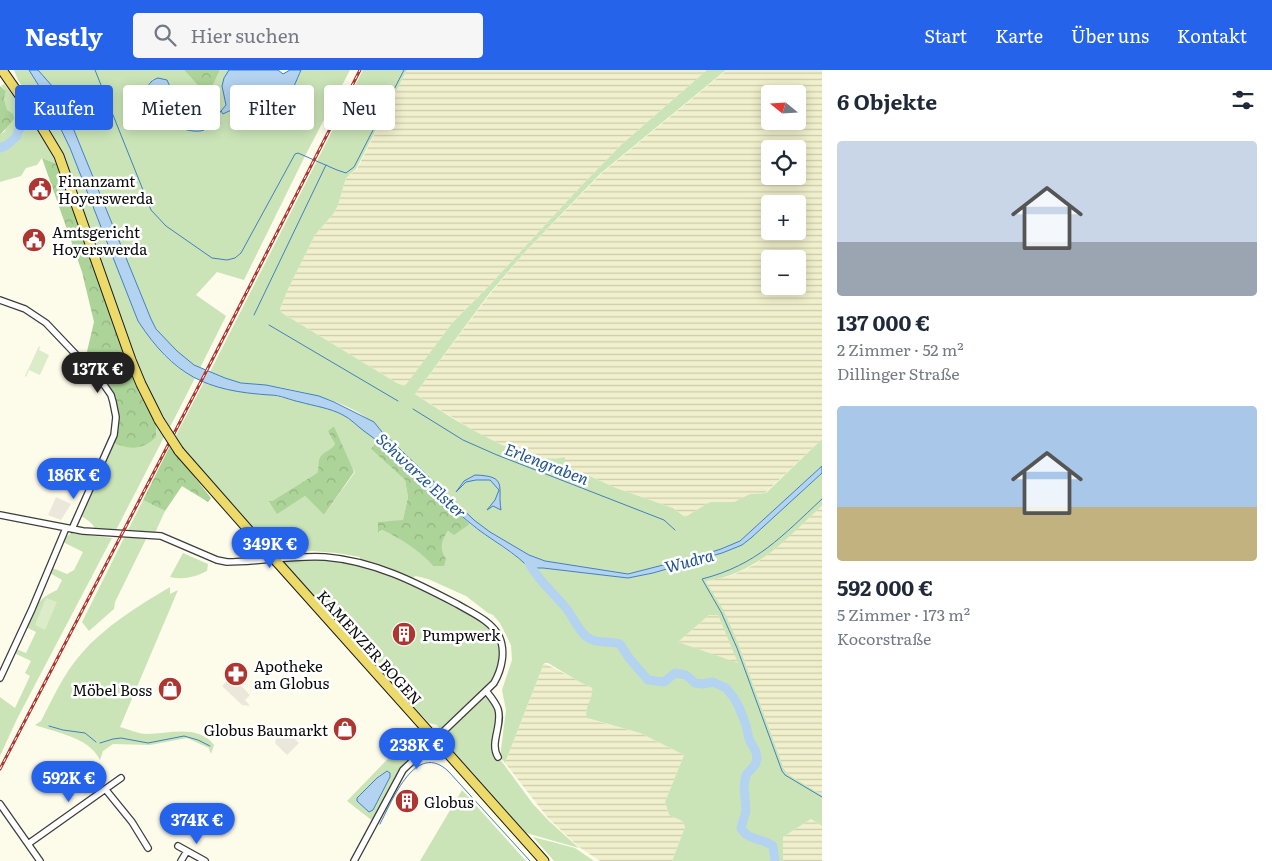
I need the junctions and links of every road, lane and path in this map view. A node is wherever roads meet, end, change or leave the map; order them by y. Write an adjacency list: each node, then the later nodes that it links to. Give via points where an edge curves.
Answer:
1 (2, 70): 7 (main road, KAMENZER BOGEN, bridge, via 59,156 131,360 159,420 179,451)
2 (0, 300): 4 (street, via 25,309 46,323 102,382 114,402 114,435)
3 (0, 515): 4 (street)
4 (69, 529): 5 (street); 6 (street, via 161,536 226,562 299,553 390,571 484,619 499,637 503,659 500,674)
5 (0, 678)
6 (486, 692): 7 (street); 8 (street, via 498,710 494,752)
7 (434, 739): 19 (street, via 403,770); 20 (main road, KAMENZER BOGEN)
8 (498, 757)
9 (121, 778): 10 (street)
10 (106, 790): 12 (street); 14 (street)
11 (0, 804): 12 (street)
12 (28, 844): 16 (street)
13 (178, 846): 15 (street)
14 (148, 848)
15 (186, 851): 17 (street); 18 (street)
16 (40, 861)
17 (181, 861)
18 (205, 861)
19 (354, 861)
20 (544, 861)

